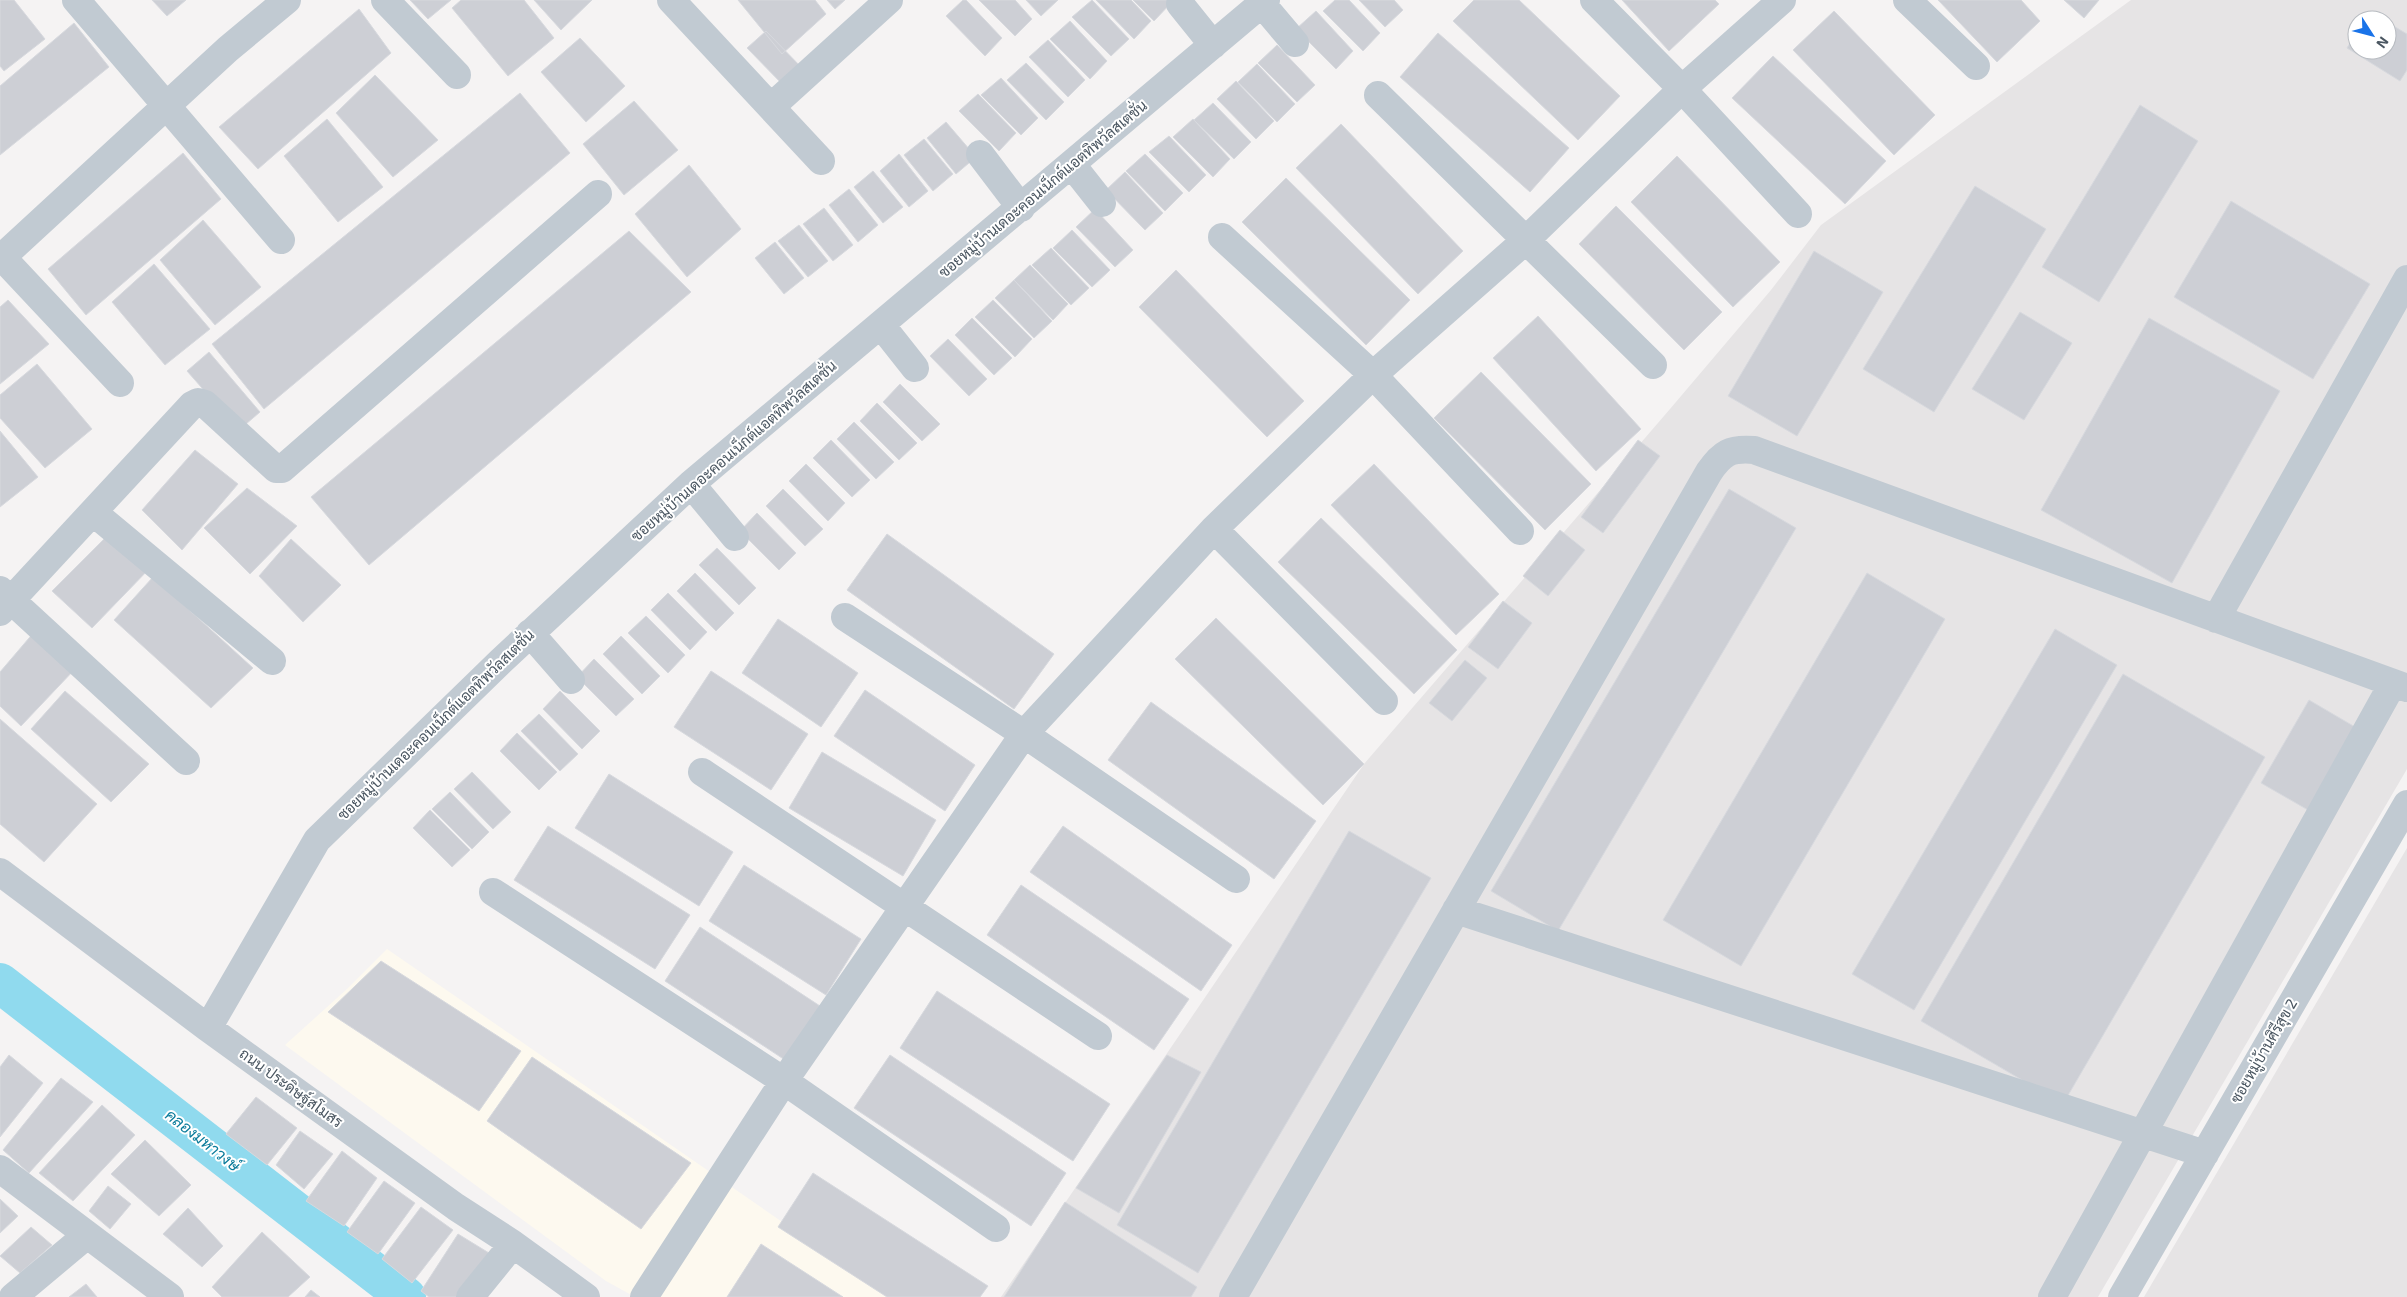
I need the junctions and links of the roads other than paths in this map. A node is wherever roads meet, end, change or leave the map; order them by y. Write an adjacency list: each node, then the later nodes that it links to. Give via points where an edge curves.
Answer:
1 (76, 0): 17 (street)
2 (287, 0): 17 (street)
3 (385, 0): 14 (street)
4 (671, 0): 18 (street)
5 (889, 0): 18 (street)
6 (1594, 0): 15 (street)
7 (1782, 0): 15 (street)
8 (1907, 0): 13 (street)
9 (1264, 2): 11 (street); 12 (street, ซอยหมู่บ้านเดอะคอนเน็กต์แอตทิพวัลสเตชั่น)
10 (1180, 4): 12 (street)
11 (1295, 43)
12 (1213, 45): 21 (street, ซอยหมู่บ้านเดอะคอนเน็กต์แอตทิพวัลสเตชั่น)
13 (1976, 66)
14 (457, 75)
15 (1682, 89): 25 (street); 28 (street)
16 (1378, 95): 28 (street)
17 (166, 106): 27 (street); 29 (street)
18 (771, 107): 20 (street)
19 (980, 154): 24 (street)
20 (821, 161)
21 (1072, 165): 23 (street); 24 (street, ซอยหมู่บ้านเดอะคอนเน็กต์แอตทิพวัลสเตชั่น)
22 (598, 194): 37 (street, via 282,469 276,469 205,404 198,402)
23 (1102, 203)
24 (1021, 208): 31 (street, ซอยหมู่บ้านเดอะคอนเน็กต์แอตทิพวัลสเตชั่น)
25 (1798, 214)
26 (1222, 237): 34 (street)
27 (281, 240)
28 (1526, 240): 32 (street); 34 (street)
29 (1, 257): 35 (street)
30 (2407, 279): 43 (street)
31 (881, 325): 33 (street); 36 (street, ซอยหมู่บ้านเดอะคอนเน็กต์แอตทิพวัลสเตชั่น)
32 (1653, 365)
33 (915, 368)
34 (1373, 376): 38 (street); 39 (street)
35 (120, 383)
36 (692, 484): 40 (street); 44 (street, ซอยหมู่บ้านเดอะคอนเน็กต์แอตทิพวัลสเตชั่น)
37 (94, 513): 41 (street); 45 (street)
38 (1214, 529): 48 (street); 49 (street)
39 (1520, 531)
40 (734, 537)
41 (4, 601): 50 (street)
42 (846, 617): 49 (street)
43 (2216, 619): 47 (street); 57 (street, via 1754,450 1737,448 1719,457 1709,472)
44 (530, 633): 46 (street); 58 (street, ซอยหมู่บ้านเดอะคอนเน็กต์แอตทิพวัลสเตชั่น, via 317,840)
45 (272, 661)
46 (571, 680)
47 (2400, 686): 61 (street)
48 (1384, 701)
49 (1024, 734): 54 (street); 56 (street)
50 (186, 761)
51 (702, 772): 56 (street)
52 (2407, 804): 62 (street, ซอยหมู่บ้านศิรีสุข 2)
53 (0, 872): 58 (street, ถนน ประดิษฐ์สโมสร)
54 (1236, 879)
55 (493, 892): 60 (street)
56 (905, 908): 59 (street); 60 (street)
57 (1456, 910): 61 (street); 72 (street)
58 (208, 1028): 66 (street, ถนน ประดิษฐ์สโมสร, via 456,1207)
59 (1098, 1036)
60 (784, 1081): 64 (street); 71 (street)
61 (2143, 1134): 62 (street); 73 (street)
62 (2205, 1154): 74 (street, ซอยหมู่บ้านศิรีสุข 2)
63 (0, 1169): 65 (street)
64 (996, 1228)
65 (86, 1235): 67 (street); 68 (street)
66 (513, 1244): 69 (street); 70 (street, ถนน ประดิษฐ์สโมสร)
67 (13, 1297)
68 (170, 1297)
69 (470, 1297)
70 (586, 1297)
71 (644, 1297)
72 (1232, 1297)
73 (2052, 1297)
74 (2122, 1297)

